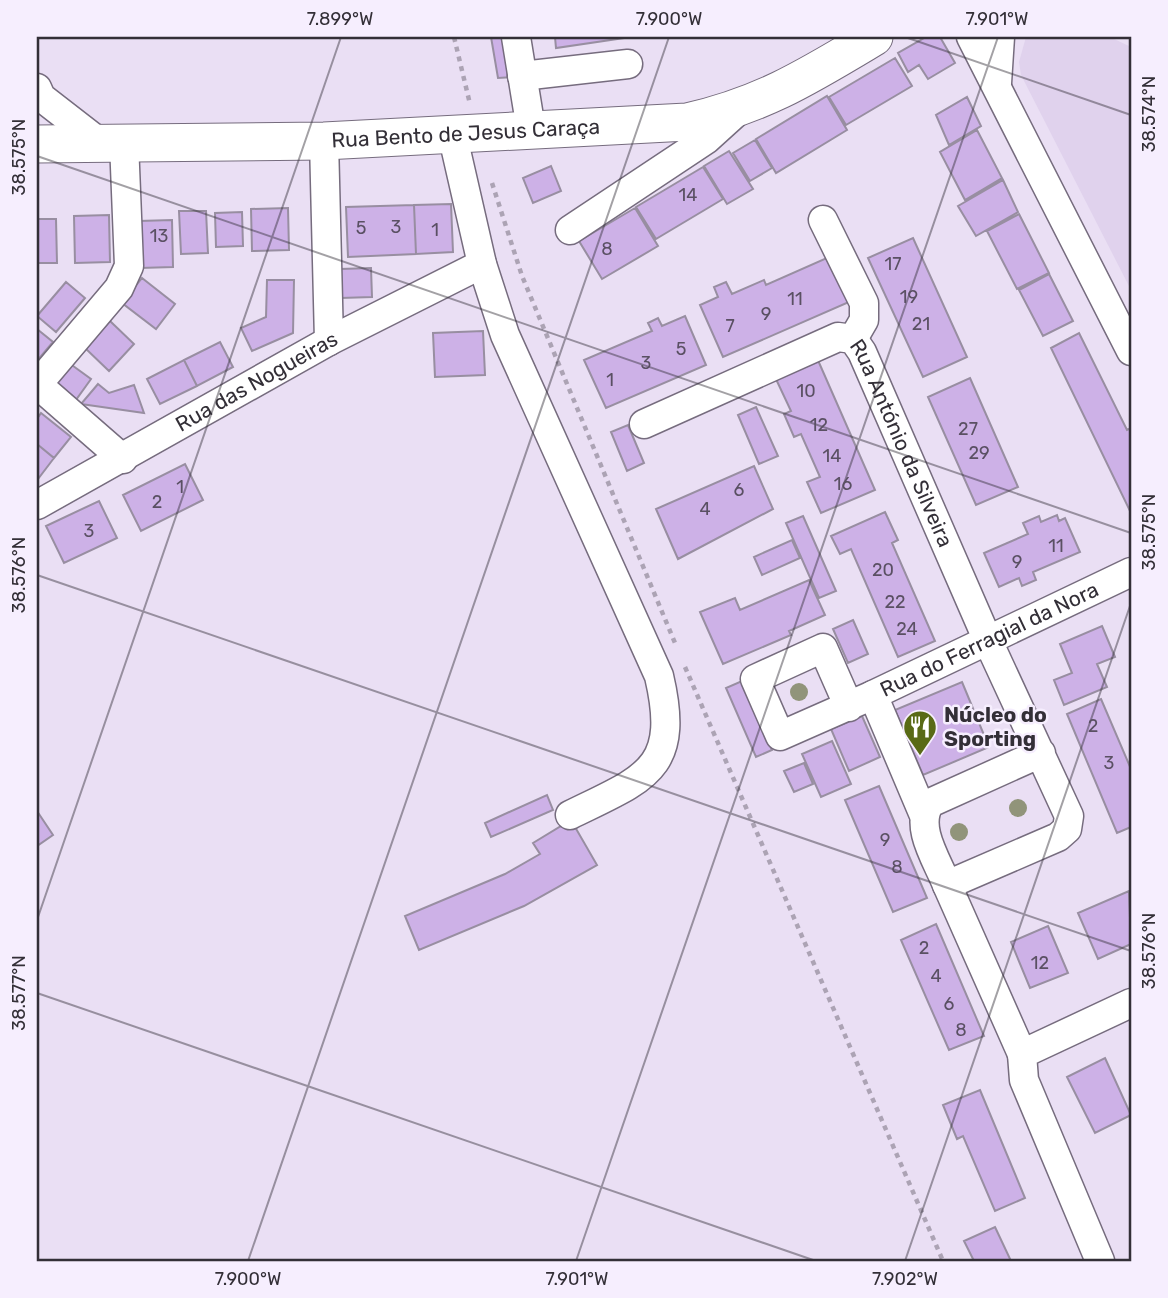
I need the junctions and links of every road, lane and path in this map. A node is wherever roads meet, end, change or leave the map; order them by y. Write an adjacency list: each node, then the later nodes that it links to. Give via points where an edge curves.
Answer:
1 (454, 37): 11 (path)
2 (516, 37): 7 (street)
3 (971, 37): 8 (street)
4 (1000, 37): 8 (street)
5 (865, 39): 10 (main road, Rua Bento de Jesus Caraça, via 793,87)
6 (628, 64): 7 (street)
7 (523, 76): 13 (street)
8 (997, 83): 23 (street)
9 (39, 92): 12 (street); 15 (street)
10 (742, 108): 13 (main road, Rua Bento de Jesus Caraça, via 687,122); 19 (street, via 707,139)
11 (462, 125): 13 (main road, Rua Bento de Jesus Caraça); 14 (main road, Rua Bento de Jesus Caraça); 20 (street)
12 (37, 127)
13 (531, 129)
14 (324, 141): 15 (main road, Rua Bento de Jesus Caraça); 22 (street)
15 (111, 142): 16 (main road, Rua Bento de Jesus Caraça); 24 (street, via 128,265 119,288)
16 (37, 144)
17 (490, 176): 30 (path, via 522,276)
18 (823, 220): 21 (street, via 864,303 864,320)
19 (570, 230)
20 (482, 264): 22 (street, Rua das Nogueiras); 34 (street, via 505,335 659,676 667,712 666,739 655,763 639,781)
21 (853, 339): 25 (street, Rua António da Silveira, via 838,337); 29 (street, Rua António da Silveira)
22 (329, 341): 26 (street, Rua das Nogueiras)
23 (1131, 351)
24 (39, 391): 26 (street)
25 (644, 424)
26 (123, 459): 27 (street, Rua das Nogueiras)
27 (37, 505)
28 (1131, 572): 29 (street, Rua do Ferragial da Nora)
29 (988, 641): 32 (street, Rua António da Silveira); 33 (street, Rua do Ferragial da Nora, via 861,701)
30 (677, 649)
31 (683, 662): 38 (path)
32 (1041, 753): 33 (street, via 930,803); 35 (street, Rua António da Silveira, via 1069,816 1067,829)
33 (923, 813): 35 (street, via 923,825)
34 (570, 815)
35 (947, 885): 37 (street)
36 (1131, 1003): 37 (street)
37 (1022, 1054): 39 (street, via 1024,1080)
38 (943, 1261)
39 (1100, 1261)

